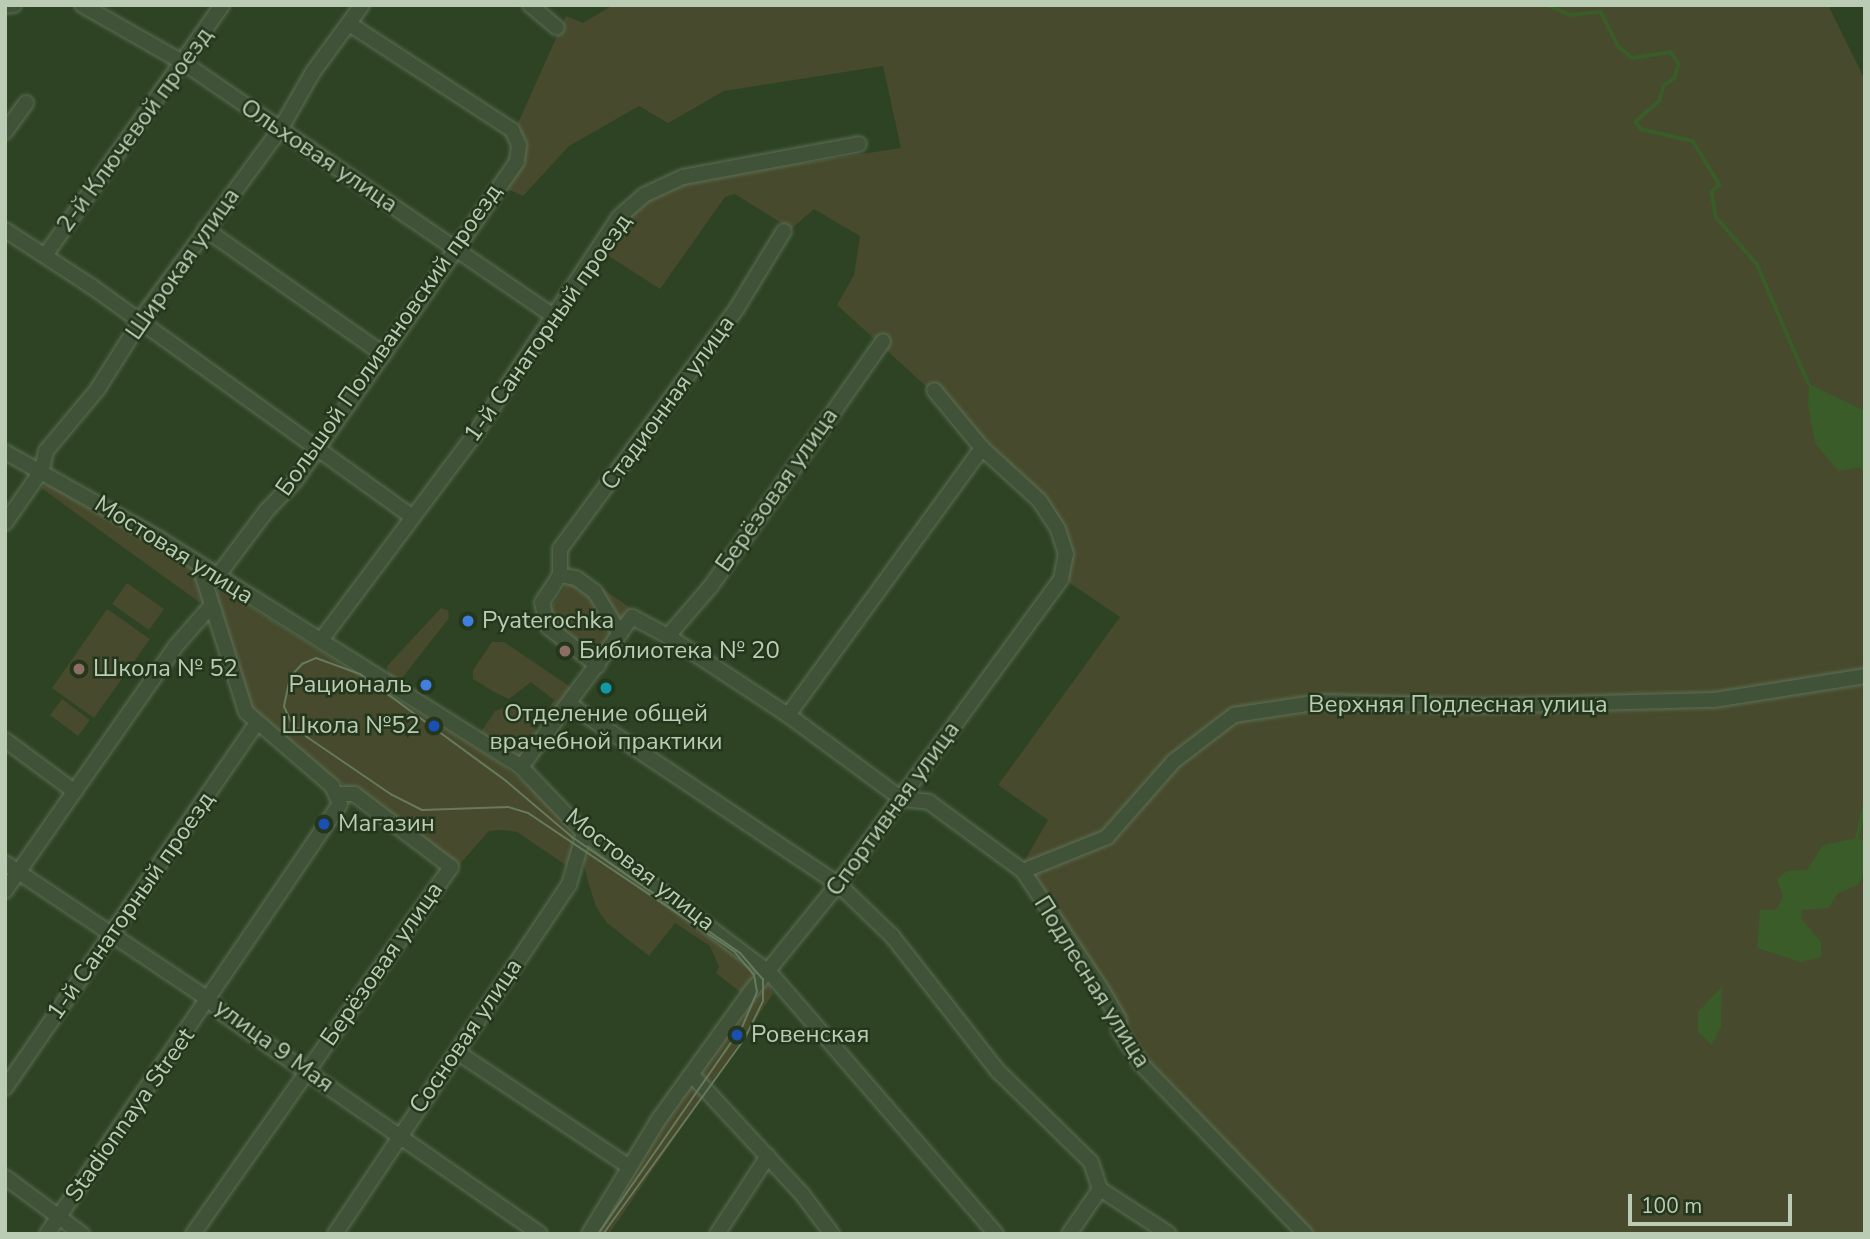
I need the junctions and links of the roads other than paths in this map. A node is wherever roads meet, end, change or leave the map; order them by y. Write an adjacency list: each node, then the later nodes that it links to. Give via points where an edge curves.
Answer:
1 (14, 5): 5 (street)
2 (222, 5): 9 (street, 2-й Ключевой проезд)
3 (362, 5): 7 (street, Широкая улица)
4 (530, 5): 8 (street)
5 (5, 6)
6 (92, 7): 9 (street, Ольховая улица)
7 (351, 25): 11 (street, Широкая улица, via 313,72); 17 (street, Большой Поливановский проезд, via 512,130 519,145 517,161)
8 (557, 28)
9 (184, 63): 11 (street, Ольховая улица); 18 (street, 2-й Ключевой проезд)
10 (26, 103): 12 (street)
11 (281, 128): 14 (street, Широкая улица); 17 (street, Ольховая улица)
12 (5, 132)
13 (859, 144): 19 (street, 1-й Санаторный проезд, via 683,177 644,195 619,217)
14 (205, 229): 20 (street, Широкая улица); 22 (street)
15 (5, 230): 18 (street)
16 (784, 231): 31 (street, Стадионная улица, via 737,308 560,550)
17 (455, 250): 19 (street, Ольховая улица); 22 (street, Большой Поливановский проезд)
18 (46, 254): 20 (street)
19 (551, 314): 28 (street, 1-й Санаторный проезд, via 473,437)
20 (140, 324): 25 (street); 27 (street, Широкая улица, via 97,390 46,451)
21 (883, 341): 35 (street, Берёзовая улица, via 711,586)
22 (383, 354): 25 (street, Большой Поливановский проезд)
23 (934, 390): 24 (street, Спортивная улица)
24 (982, 448): 40 (street); 46 (street, Спортивная улица, via 1040,501 1058,529 1066,567)
25 (316, 450): 28 (street); 32 (street, Большой Поливановский проезд)
26 (5, 452): 27 (street, Мостовая улица)
27 (42, 470): 29 (street, Широкая улица); 30 (street, Мостовая улица)
28 (411, 516): 36 (street, 1-й Санаторный проезд, via 391,551)
29 (5, 523)
30 (201, 567): 32 (street, Мостовая улица); 33 (street)
31 (560, 575): 34 (street, via 576,578 595,592); 37 (street, via 542,603 548,627)
32 (216, 578): 36 (street, Мостовая улица)
33 (211, 606): 41 (street, via 237,694); 45 (street, via 175,647)
34 (621, 634): 35 (street, Подлесная улица, via 632,617); 37 (street)
35 (668, 636): 40 (street, Подлесная улица)
36 (321, 640): 43 (street, Мостовая улица)
37 (598, 666): 39 (street)
38 (1865, 676): 50 (street, Верхняя Подлесная улица, via 1689,702 1480,706 1320,702 1234,715 1174,761 1107,837)
39 (569, 704): 43 (street); 51 (street)
40 (788, 715): 46 (street, Подлесная улица)
41 (256, 724): 44 (street); 53 (street, 1-й Санаторный проезд)
42 (5, 740): 45 (street)
43 (521, 767): 47 (street, Мостовая улица)
44 (336, 790): 55 (street, Stadionnaya Street, via 340,804 328,826); 57 (street, Берёзовая улица, via 354,794 451,867)
45 (74, 791): 49 (street)
46 (902, 799): 50 (street, Подлесная улица, via 929,802); 51 (street, Спортивная улица)
47 (584, 833): 54 (street, Мостовая улица); 56 (street, Сосновая улица, via 569,885)
48 (5, 863): 49 (street, улица 9 Мая)
49 (18, 872): 52 (street); 53 (street, улица 9 Мая)
50 (1023, 872): 77 (street, Подлесная улица, via 1103,992 1119,1020 1119,1030 1142,1065)
51 (838, 884): 54 (street, Спортивная улица); 64 (street, via 892,936 990,1063 1091,1163)
52 (5, 891)
53 (110, 935): 55 (street, улица 9 Мая); 59 (street, 1-й Санаторный проезд)
54 (770, 972): 58 (street, Спортивная улица, via 749,994); 74 (street, Мостовая улица)
55 (210, 1000): 57 (street, улица 9 Мая); 65 (street, Stadionnaya Street)
56 (457, 1052): 60 (street, Сосновая улица); 62 (street)
57 (307, 1071): 60 (street, улица 9 Мая); 69 (street, Берёзовая улица)
58 (693, 1076): 61 (street); 62 (street, Спортивная улица)
59 (5, 1088)
60 (399, 1136): 66 (street, Сосновая улица); 70 (street, улица 9 Мая)
61 (768, 1156): 72 (street); 73 (street)
62 (628, 1166): 71 (street, Спортивная улица)
63 (5, 1177): 65 (street)
64 (1100, 1189): 75 (street); 76 (street)
65 (60, 1215): 67 (street, Stadionnaya Street); 68 (street)
66 (340, 1232)
67 (47, 1234)
68 (82, 1234)
69 (193, 1234)
70 (541, 1234)
71 (589, 1234)
72 (717, 1234)
73 (832, 1234)
74 (996, 1234)
75 (1069, 1234)
76 (1169, 1234)
77 (1305, 1234)

